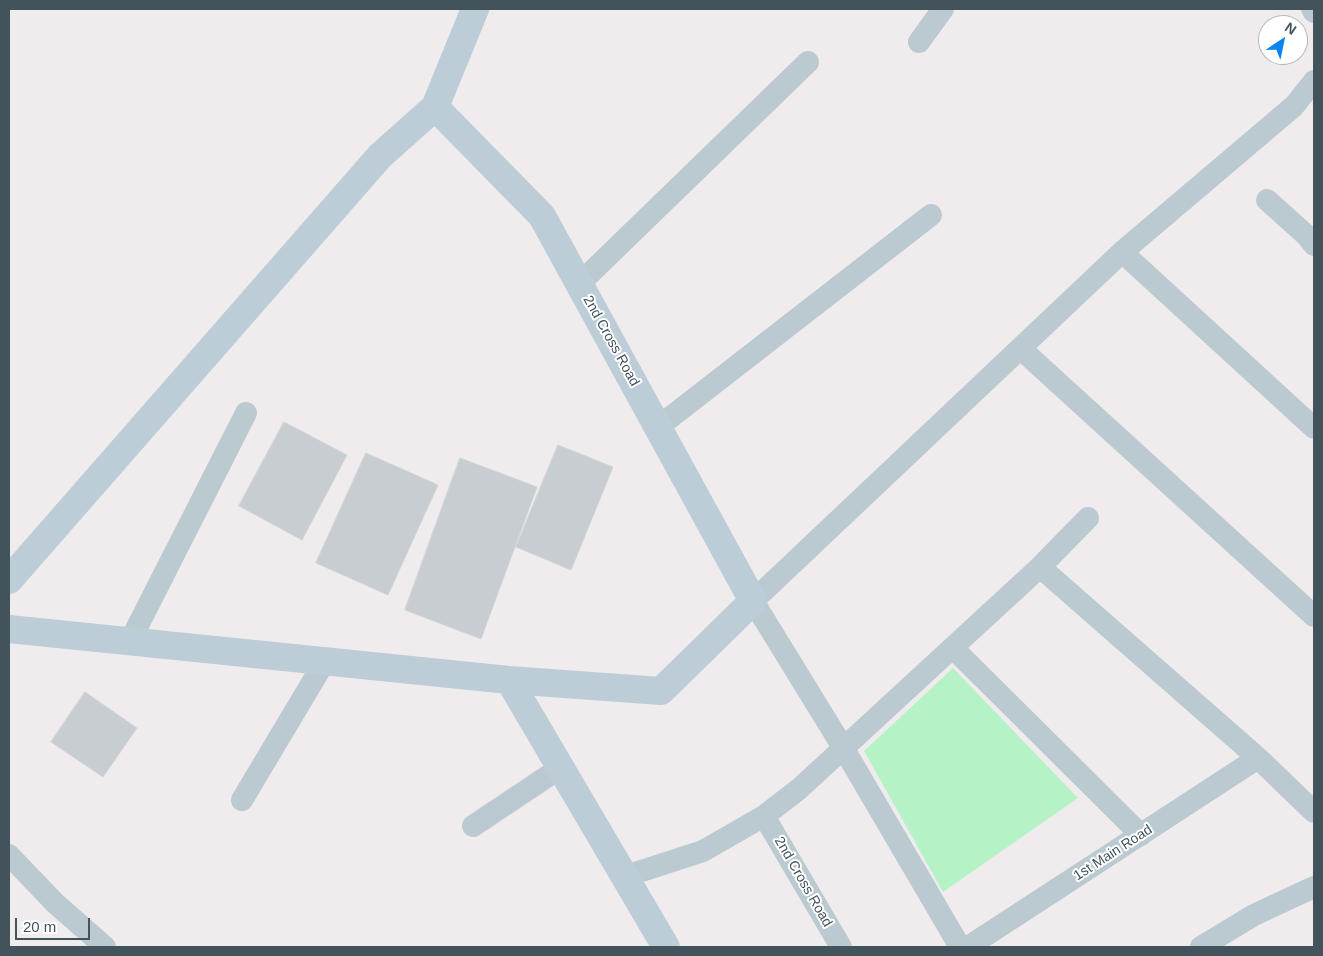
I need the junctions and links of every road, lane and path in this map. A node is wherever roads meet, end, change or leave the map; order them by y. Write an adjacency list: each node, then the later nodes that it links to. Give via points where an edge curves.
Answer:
1 (475, 9): 8 (street)
2 (944, 9): 5 (street)
3 (1312, 9): 4 (street)
4 (1314, 12)
5 (919, 42)
6 (808, 62): 13 (street)
7 (1314, 81): 12 (street, via 1294,106)
8 (435, 107): 13 (street, 2nd Cross Road, via 542,216); 20 (street, via 380,156)
9 (1267, 200): 11 (street)
10 (930, 215): 16 (street)
11 (1314, 245)
12 (1122, 252): 14 (street); 17 (street)
13 (579, 284): 16 (street, 2nd Cross Road)
14 (1021, 349): 21 (street); 22 (street)
15 (246, 413): 24 (street)
16 (658, 427): 21 (street, 2nd Cross Road)
17 (1314, 428)
18 (1088, 518): 19 (street)
19 (1040, 567): 25 (street); 29 (street)
20 (9, 580)
21 (753, 601): 27 (street, via 661,691); 28 (street)
22 (1314, 616)
23 (9, 629): 24 (street)
24 (130, 641): 26 (street)
25 (953, 648): 28 (street); 35 (street)
26 (325, 661): 27 (street); 31 (street)
27 (509, 680): 30 (street)
28 (844, 748): 33 (street); 42 (street)
29 (1258, 758): 32 (street); 35 (street, 1st Main Road)
30 (560, 768): 34 (street); 37 (street)
31 (242, 800)
32 (1314, 812)
33 (764, 816): 37 (street, via 703,850); 41 (street, 2nd Cross Road)
34 (473, 826)
35 (1140, 835): 43 (street, 1st Main Road)
36 (9, 855): 39 (street, via 55,903)
37 (623, 876): 40 (street)
38 (1314, 887): 44 (street, via 1254,915)
39 (105, 947)
40 (666, 947)
41 (841, 947)
42 (960, 947)
43 (968, 947)
44 (1201, 947)

